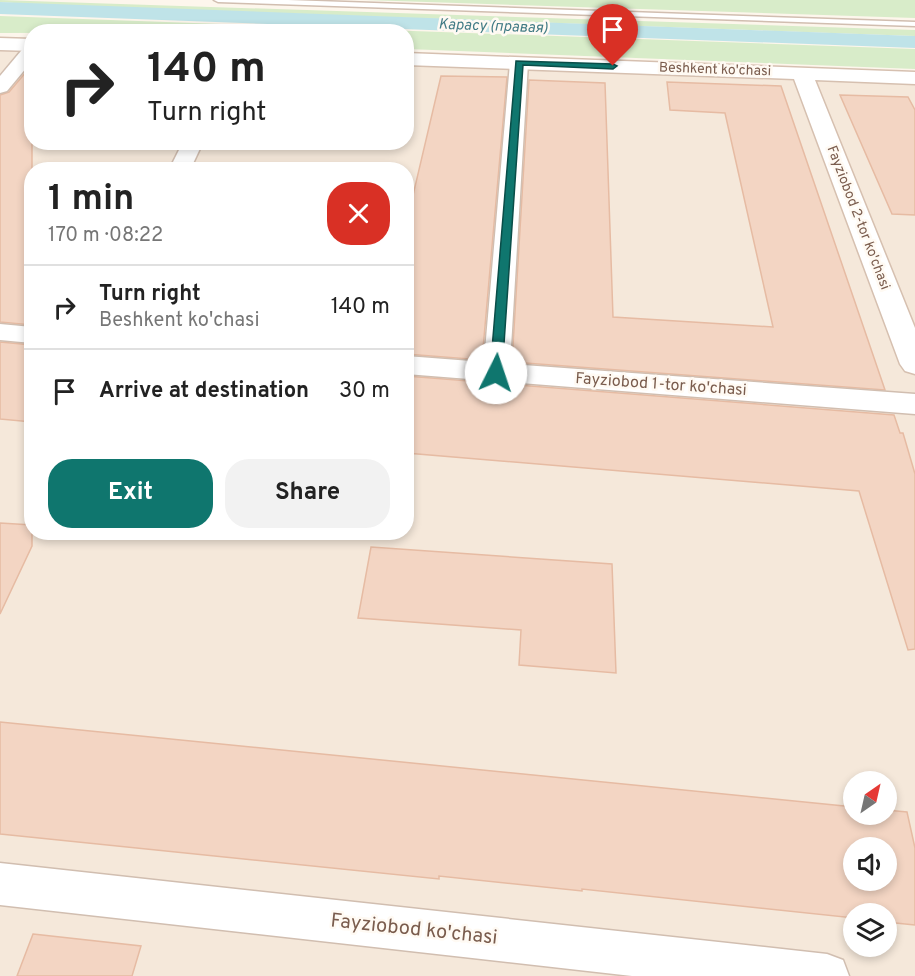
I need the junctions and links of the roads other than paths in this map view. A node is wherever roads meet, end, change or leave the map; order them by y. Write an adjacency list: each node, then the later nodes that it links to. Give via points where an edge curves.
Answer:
1 (218, 0): 2 (lane)
2 (915, 24)
3 (0, 44): 4 (street)
4 (24, 46)
5 (24, 57): 10 (street)
6 (414, 59): 7 (street, Beshkent ko'chasi)
7 (519, 63): 8 (street, Beshkent ko'chasi); 15 (street)
8 (802, 73): 9 (street, Beshkent ko'chasi); 13 (street, Fayziobod 2-tor ko'chasi)
9 (915, 78)
10 (0, 87)
11 (0, 332): 12 (street)
12 (24, 334)
13 (915, 364)
14 (414, 366): 15 (street, Fayziobod 1-tor ko'chasi)
15 (496, 373): 16 (street, Fayziobod 1-tor ko'chasi)
16 (915, 404)
17 (0, 884): 18 (street, Fayziobod ko'chasi)
18 (827, 976)

